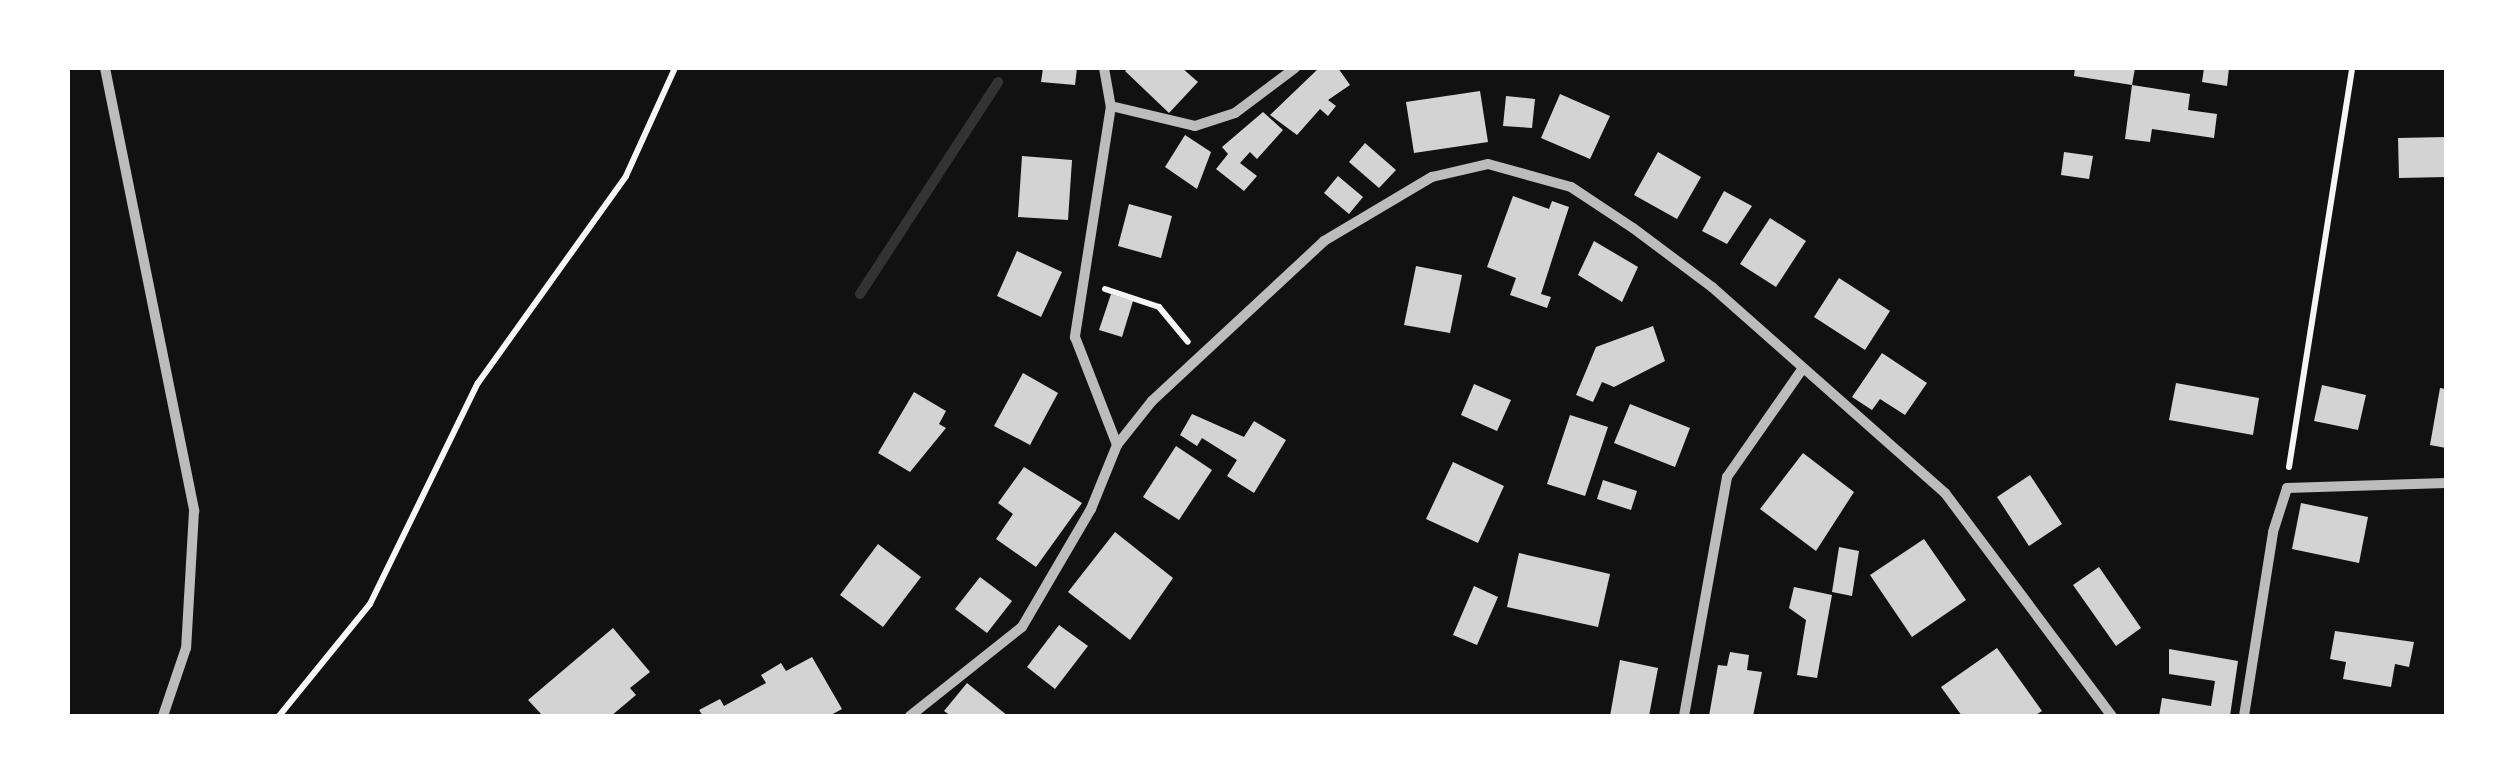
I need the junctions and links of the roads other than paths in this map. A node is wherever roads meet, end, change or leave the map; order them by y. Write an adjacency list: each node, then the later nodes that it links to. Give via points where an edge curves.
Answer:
1 (105, 68): 8 (street, via 194,510 186,648)
2 (1104, 68): 4 (street)
3 (1295, 68): 4 (street, via 1234,113 1194,126)
4 (1111, 106): 6 (street, via 1080,271 1076,337)
5 (1801, 370): 6 (street, via 1712,287 1634,228 1571,187 1488,164 1432,177 1324,241 1199,356); 10 (street, via 1727,478); 11 (street, via 1946,494)
6 (1117, 445): 9 (street, via 1091,509 1022,627)
7 (2446, 483): 12 (street, via 2287,488 2272,532)
8 (163, 716)
9 (910, 716)
10 (1684, 716)
11 (2112, 716)
12 (2244, 716)

